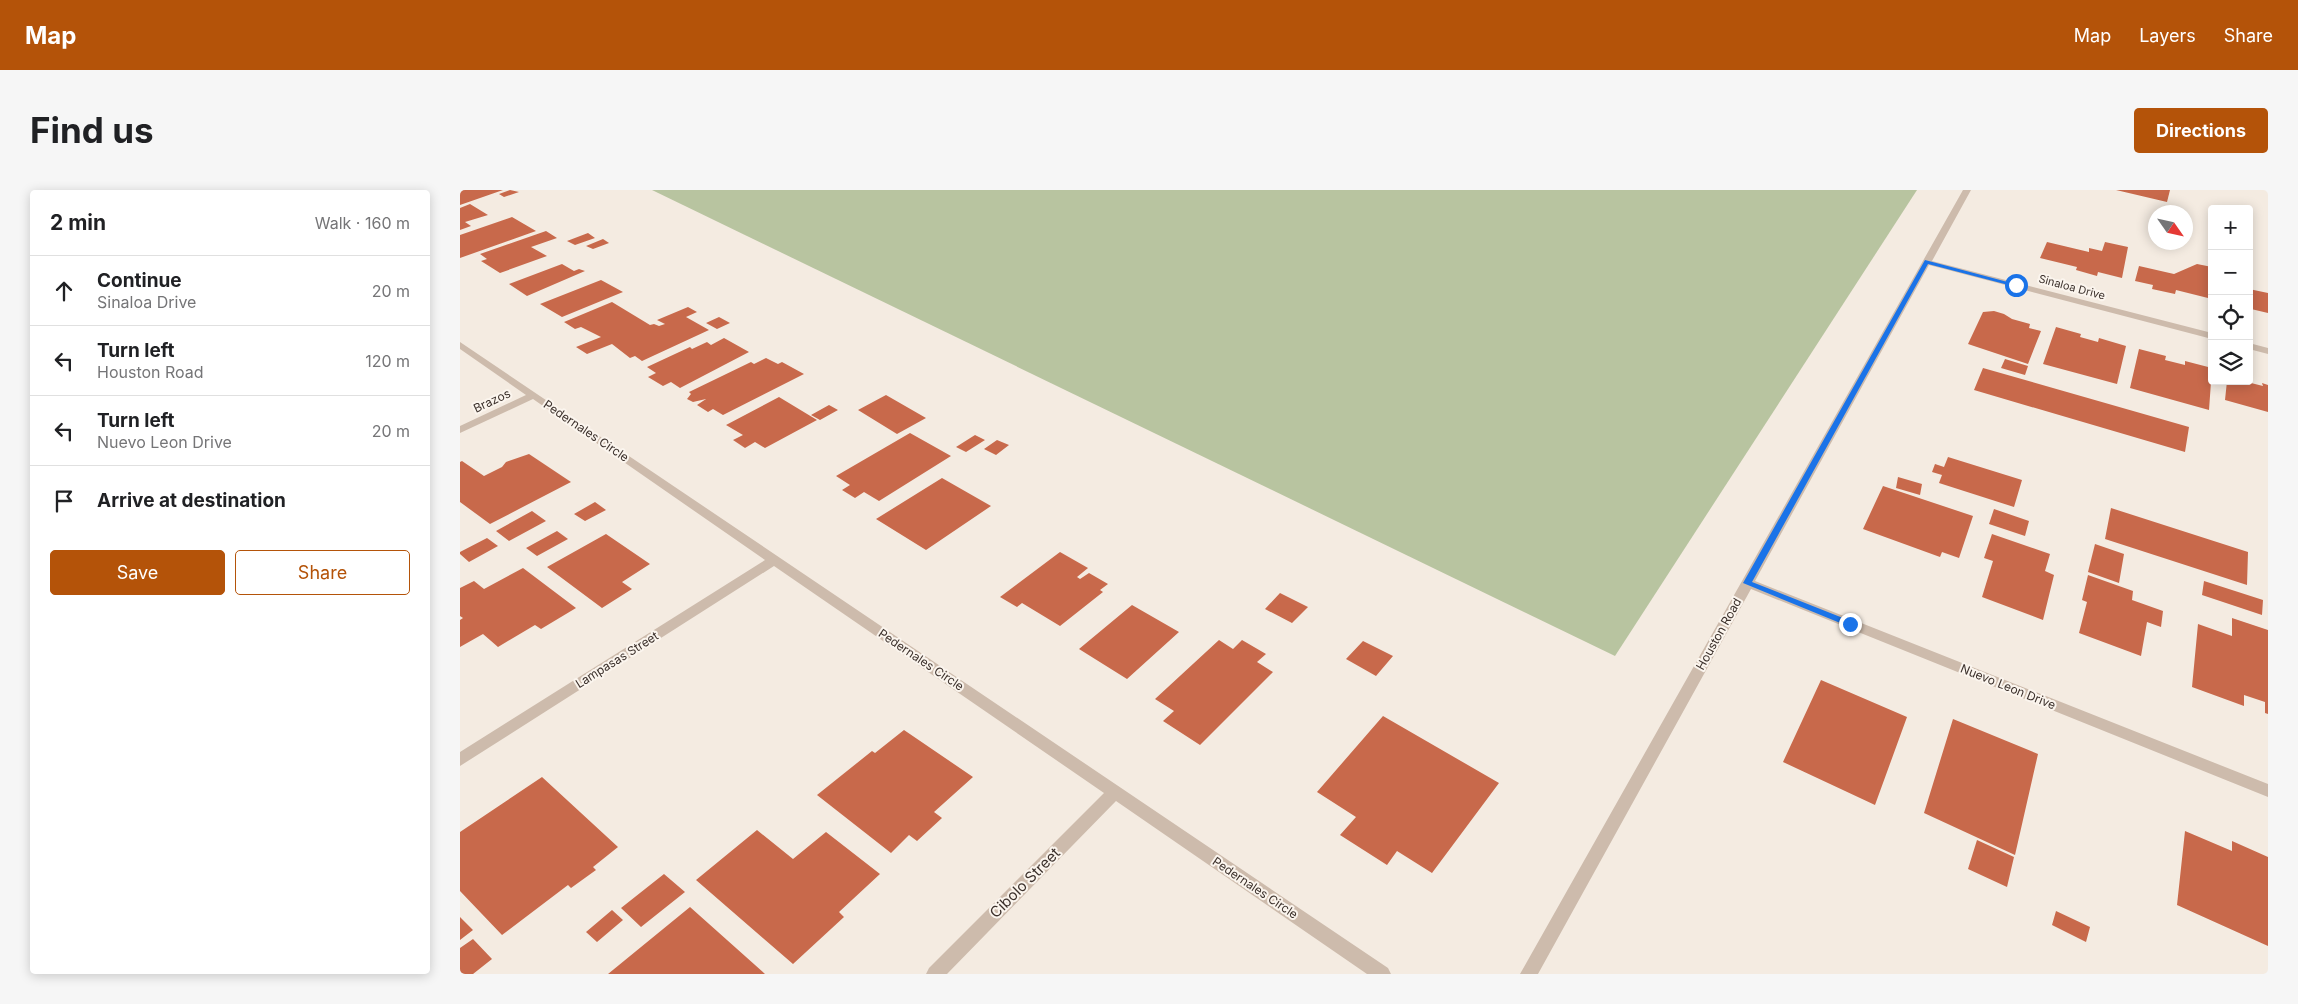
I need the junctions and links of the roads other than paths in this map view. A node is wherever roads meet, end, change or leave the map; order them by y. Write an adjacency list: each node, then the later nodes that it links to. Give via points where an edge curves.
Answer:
1 (1966, 190): 2 (street, Houston Road)
2 (1927, 262): 3 (street, Sinaloa Drive); 10 (street, Houston Road)
3 (2208, 335)
4 (460, 345): 7 (street, Pedernales Circle)
5 (2253, 347): 6 (street)
6 (2268, 351)
7 (534, 396): 8 (street, Brazos); 9 (street, Pedernales Circle)
8 (460, 430)
9 (774, 560): 11 (street, Lampasas Street); 13 (street, Pedernales Circle)
10 (1747, 583): 12 (street, Nuevo Leon Drive); 16 (street, Houston Road)
11 (460, 760)
12 (2268, 791)
13 (1115, 792): 14 (street, Cibolo Street); 15 (street, Pedernales Circle)
14 (934, 974)
15 (1382, 974)
16 (1529, 974)

